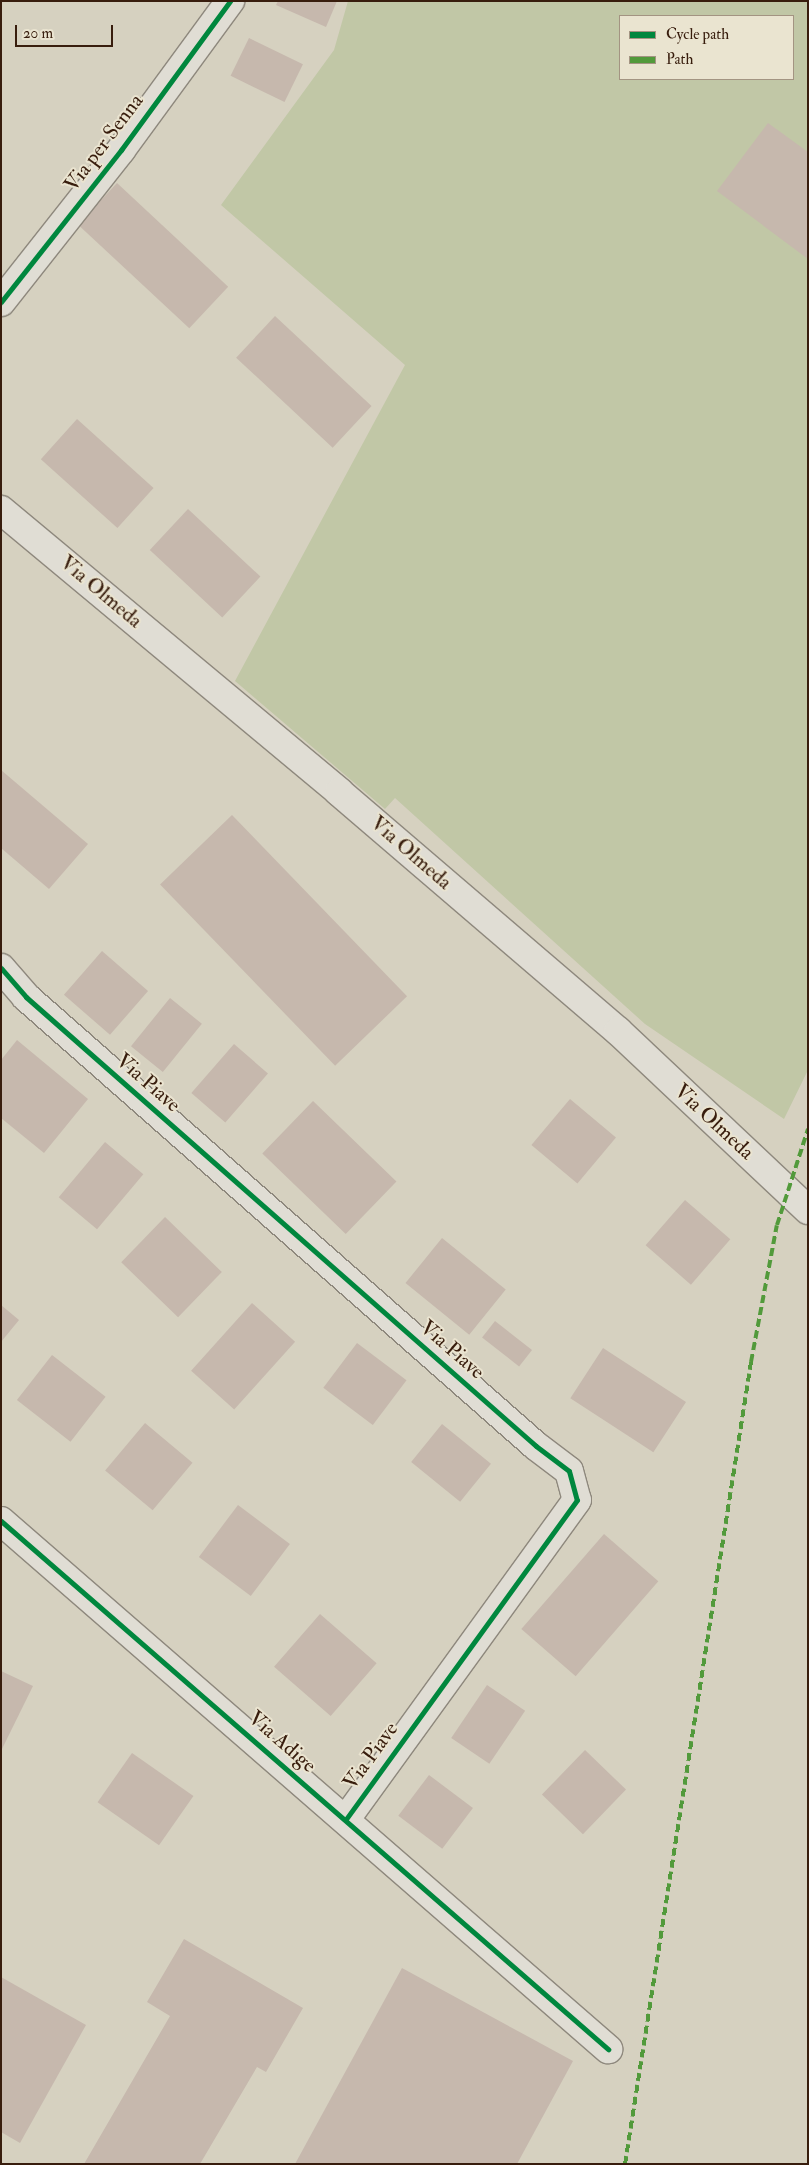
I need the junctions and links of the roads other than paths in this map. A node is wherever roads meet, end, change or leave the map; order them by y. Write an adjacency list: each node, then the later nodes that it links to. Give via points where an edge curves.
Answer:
1 (230, 1): 2 (street, Via per Senna, via 121,150)
2 (1, 302)
3 (1, 510): 5 (street, Via Olmeda, via 339,792 618,1031)
4 (1, 968): 7 (street, Via Piave, via 26,997 536,1446 569,1471 577,1500)
5 (808, 1210)
6 (1, 1521): 7 (street, Via Adige)
7 (346, 1819): 8 (street, Via Adige)
8 (608, 2049)

